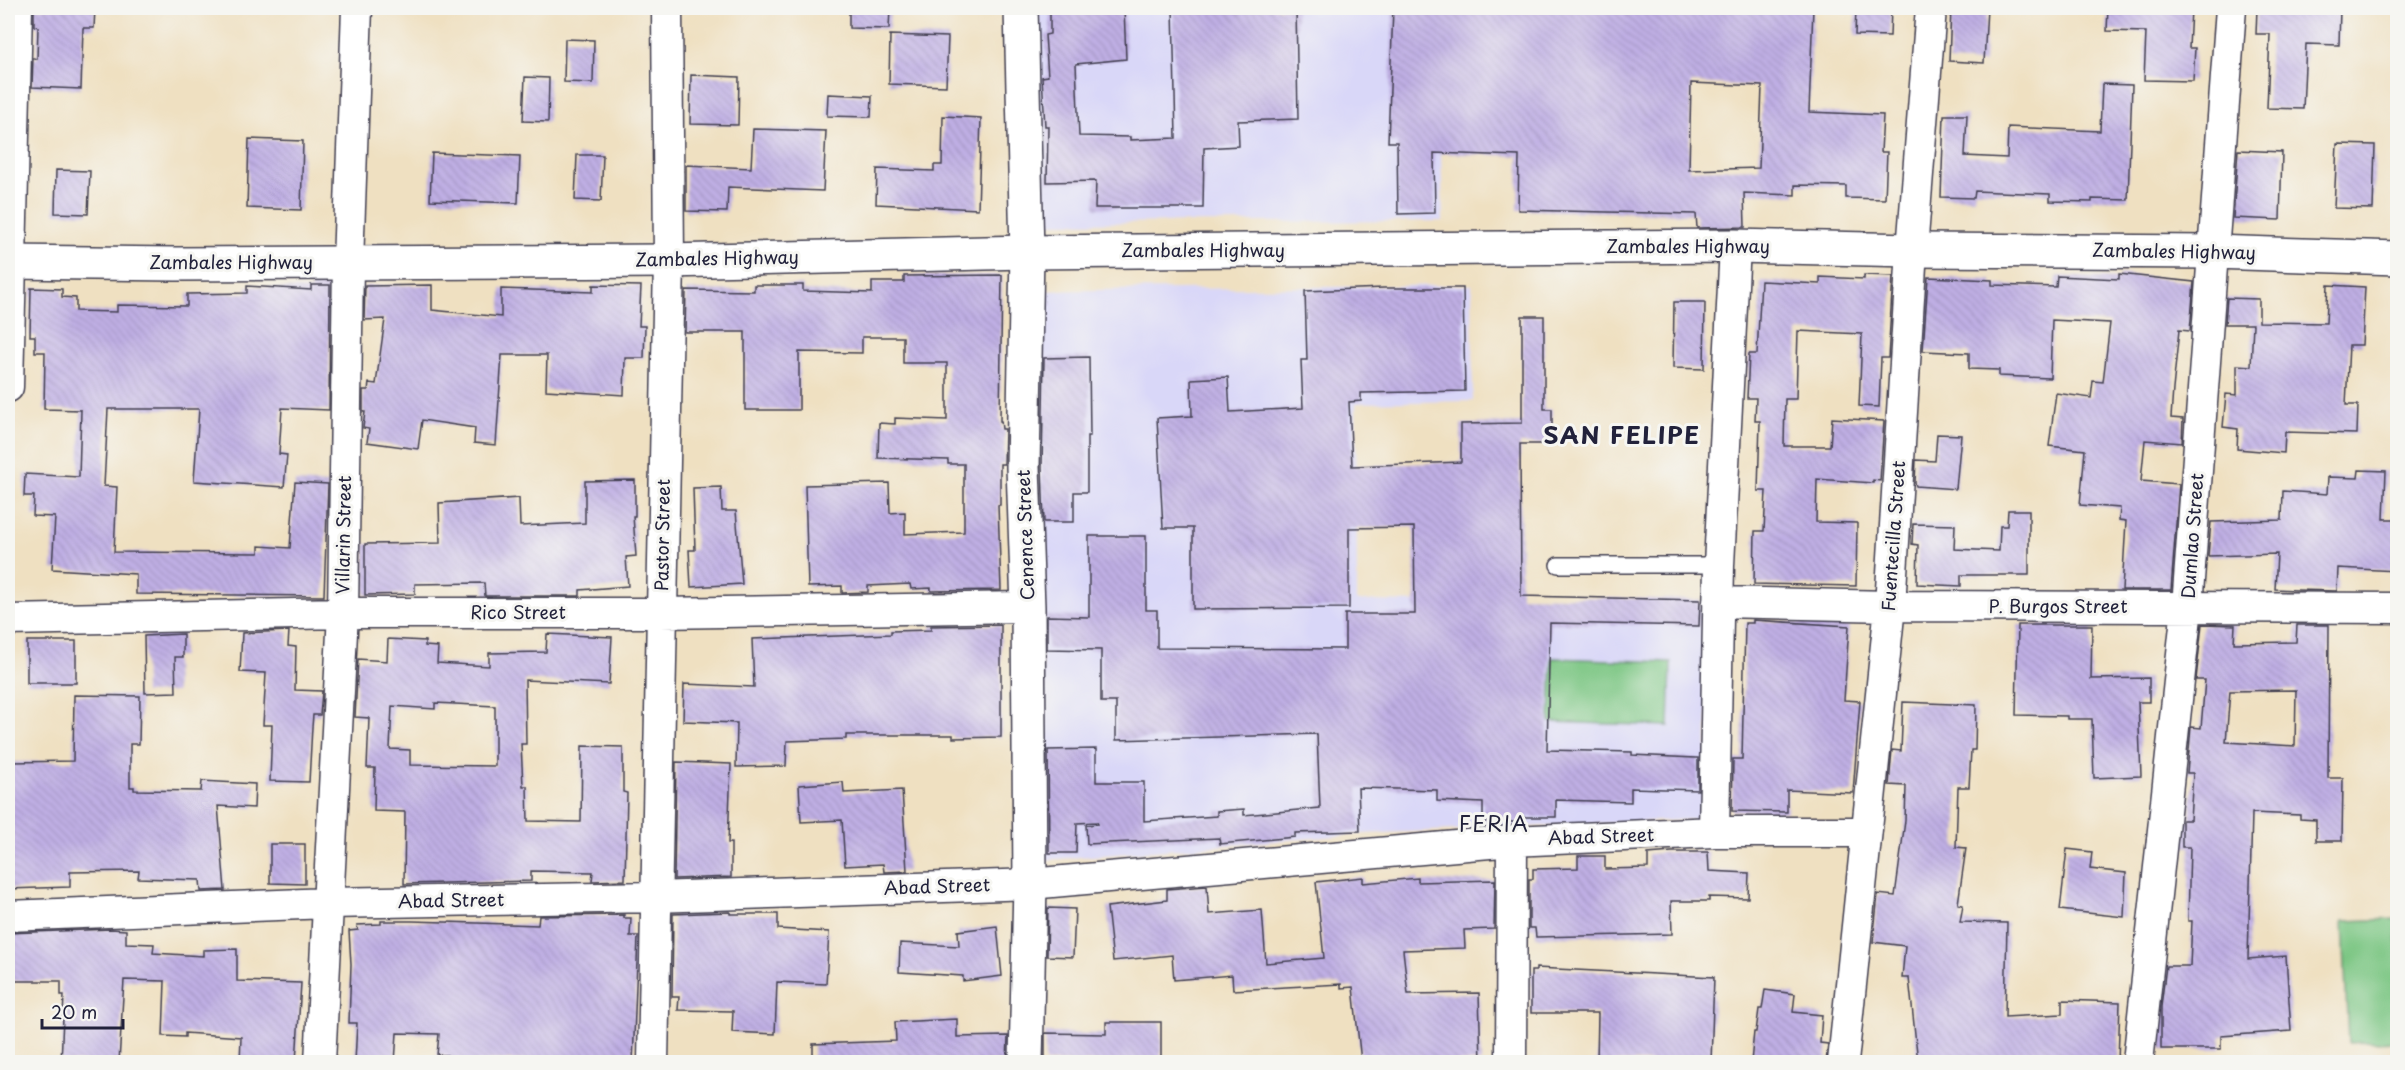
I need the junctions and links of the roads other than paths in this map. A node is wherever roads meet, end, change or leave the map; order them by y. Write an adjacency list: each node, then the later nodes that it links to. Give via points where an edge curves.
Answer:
1 (17, 8): 13 (street)
2 (357, 8): 14 (street, Villarin Street)
3 (667, 8): 12 (street, Pastor Street)
4 (1021, 8): 9 (main road, Cenence Street)
5 (1931, 8): 8 (street, Fuentecilla Street)
6 (2231, 8): 10 (street, Dumlao Street)
7 (1735, 246): 8 (main road, Zambales Highway); 9 (main road, Zambales Highway); 17 (street)
8 (1912, 250): 10 (main road, Zambales Highway); 19 (street, Fuentecilla Street)
9 (1027, 252): 12 (main road, Zambales Highway); 20 (main road, Cenence Street, via 1023,467)
10 (2213, 252): 11 (main road, Zambales Highway); 21 (street, Dumlao Street)
11 (2397, 258)
12 (669, 261): 14 (main road, Zambales Highway); 24 (street, Pastor Street)
13 (9, 262): 14 (main road, Zambales Highway); 15 (street)
14 (348, 263): 23 (street, Villarin Street)
15 (8, 387)
16 (1558, 565): 17 (lane)
17 (1719, 565): 18 (street)
18 (1718, 602): 19 (street, P. Burgos Street); 26 (street)
19 (1890, 606): 21 (street, P. Burgos Street); 27 (street, Fuentecilla Street)
20 (1028, 607): 24 (street, Rico Street); 29 (main road, Cenence Street)
21 (2187, 607): 22 (street, P. Burgos Street); 38 (street, Dumlao Street)
22 (2397, 609)
23 (343, 613): 24 (street, Rico Street); 25 (street, Rico Street); 31 (street, Villarin Street)
24 (661, 613): 30 (street, Pastor Street)
25 (8, 620)
26 (1714, 832): 27 (street, Abad Street); 28 (street, Abad Street)
27 (1865, 832): 37 (street, Fuentecilla Street)
28 (1512, 841): 29 (street, Abad Street); 36 (street)
29 (1030, 884): 30 (street, Abad Street); 35 (main road, Cenence Street)
30 (655, 897): 31 (street, Abad Street); 34 (street, Pastor Street)
31 (328, 903): 32 (street, Abad Street); 33 (street, Villarin Street)
32 (8, 916)
33 (320, 1062)
34 (653, 1062)
35 (1026, 1062)
36 (1511, 1062)
37 (1843, 1062)
38 (2138, 1062)

